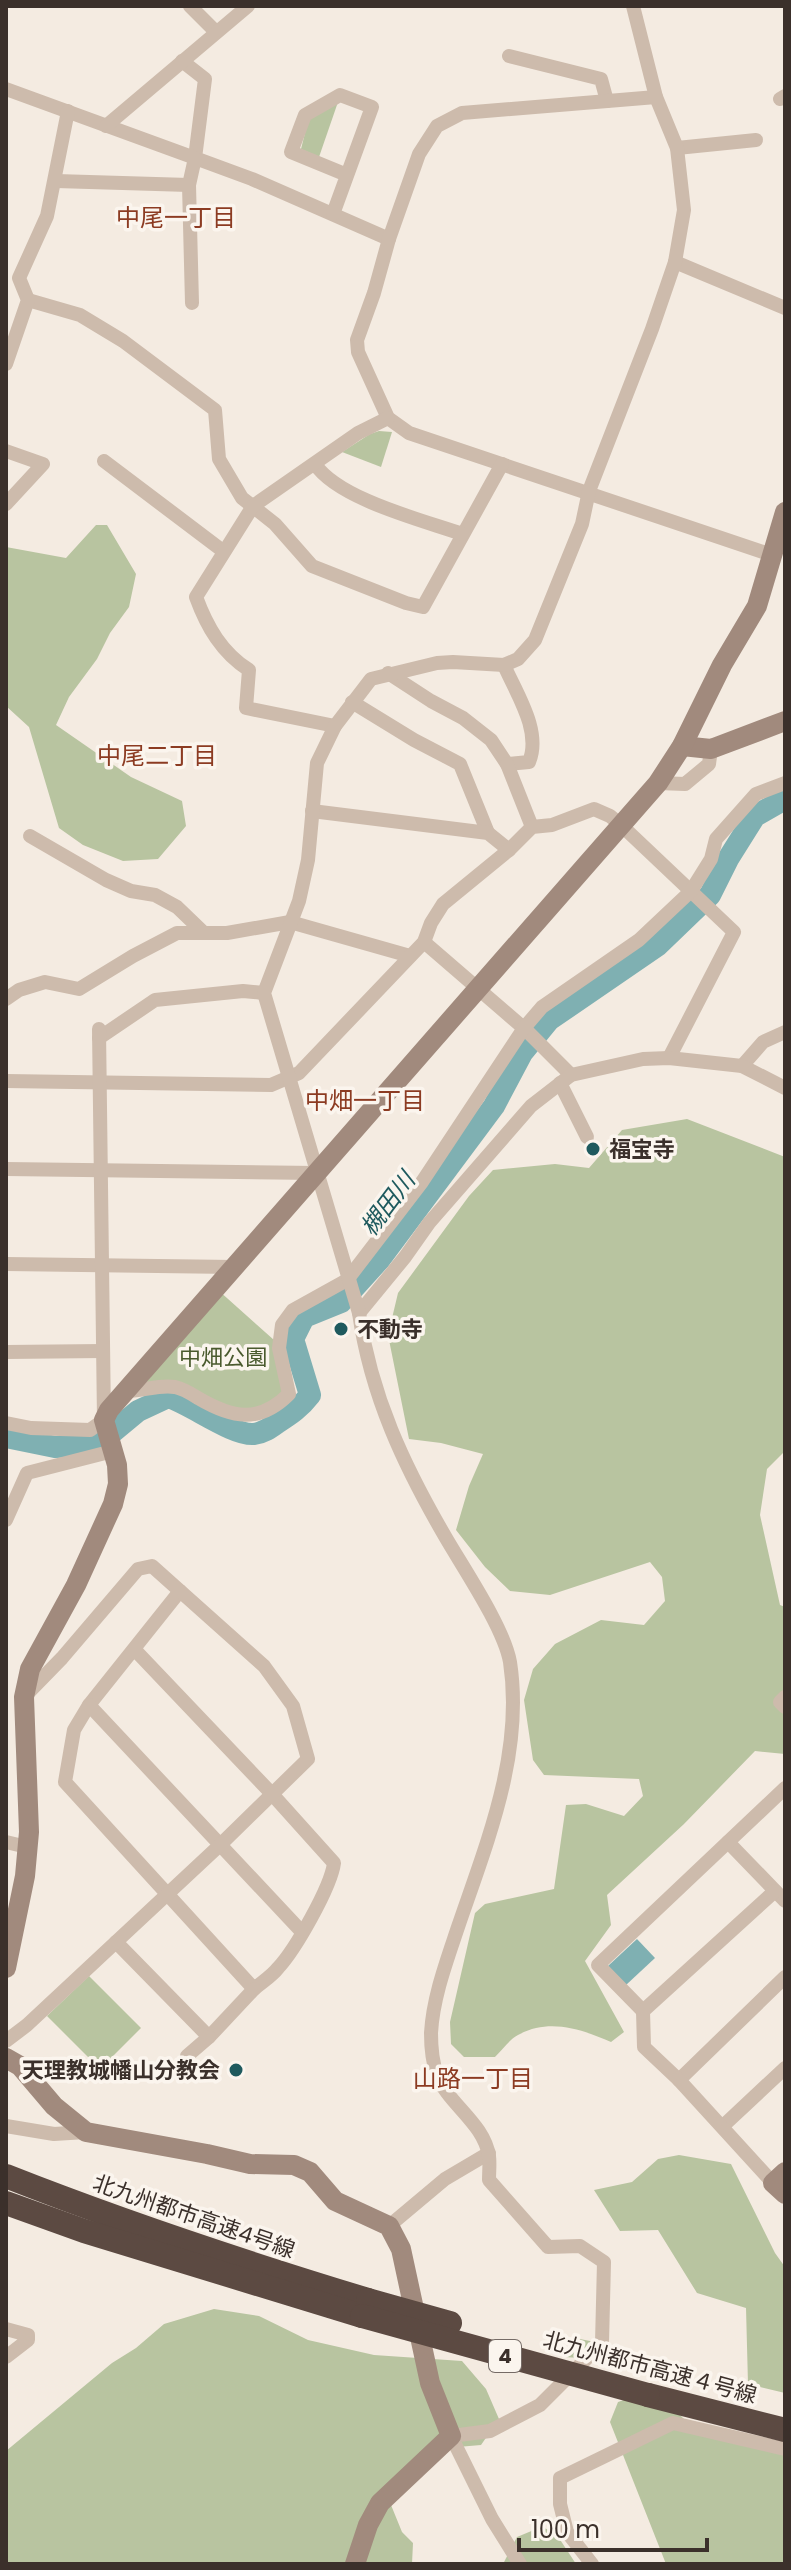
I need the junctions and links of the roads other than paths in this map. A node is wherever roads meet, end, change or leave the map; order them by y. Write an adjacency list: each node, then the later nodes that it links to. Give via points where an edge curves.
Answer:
1 (190, 6): 4 (street)
2 (248, 6): 4 (street)
3 (633, 6): 8 (street)
4 (216, 32): 6 (street)
5 (509, 56): 9 (street, via 601,79)
6 (182, 61): 11 (street); 14 (street, via 205,79)
7 (6, 89): 10 (street)
8 (656, 97): 9 (street); 13 (street)
9 (607, 101): 19 (street, via 462,113 437,126 419,154)
10 (68, 111): 11 (street); 16 (street)
11 (106, 126): 14 (street)
12 (756, 140): 13 (street)
13 (677, 148): 20 (street, via 684,210)
14 (195, 158): 17 (street); 18 (street)
15 (347, 175): 15 (street, via 372,107 340,95 305,115 291,152); 18 (street)
16 (56, 181): 17 (street); 21 (street, via 47,216 19,278)
17 (189, 185): 22 (street)
18 (333, 214): 19 (street)
19 (389, 239): 25 (street, via 357,340)
20 (675, 262): 23 (street); 30 (street)
21 (28, 300): 24 (street); 32 (street, via 80,315 215,410 219,459 242,498)
22 (192, 303)
23 (785, 308)
24 (6, 364)
25 (388, 418): 28 (street); 29 (street, via 409,433)
26 (6, 451): 31 (street, via 43,464)
27 (104, 461): 35 (street)
28 (315, 464): 32 (street); 34 (street, via 323,476 372,503)
29 (502, 464): 30 (street); 34 (street)
30 (589, 491): 36 (street); 37 (street, via 582,524 535,640 518,659)
31 (6, 504)
32 (253, 506): 34 (street, via 312,566 423,607); 35 (street)
33 (785, 512): 36 (street)
34 (462, 534)
35 (223, 551): 41 (street, via 196,597 219,643 249,670 246,708)
36 (772, 555): 42 (street, via 757,606)
37 (504, 665): 38 (street, via 453,662); 44 (street, via 533,735 534,752 529,762)
38 (388, 673): 39 (street, via 371,679); 44 (street, via 463,718 491,740)
39 (352, 702): 41 (street); 50 (street, via 460,764)
40 (785, 721): 43 (street)
41 (335, 726): 47 (street, via 317,763)
42 (682, 746): 43 (street); 45 (street)
43 (711, 749): 45 (street, via 709,764 685,784)
44 (507, 764): 49 (street)
45 (658, 783): 48 (street)
46 (785, 783): 53 (street, via 756,794 716,839)
47 (312, 811): 50 (street); 54 (street, via 305,879)
48 (621, 825): 49 (street, via 594,809); 53 (street); 58 (street)
49 (532, 827): 52 (street)
50 (488, 833): 52 (street)
51 (30, 836): 55 (street, via 106,880 177,907)
52 (509, 850): 56 (street, via 443,904)
53 (699, 899): 61 (street, via 542,1007); 63 (street, via 734,932)
54 (290, 922): 55 (street); 57 (street); 59 (street)
55 (203, 932): 60 (street, via 177,933 91,987 45,982)
56 (424, 942): 57 (street); 58 (street)
57 (410, 956): 65 (street)
58 (478, 989): 61 (street); 73 (street)
59 (264, 993): 65 (street); 68 (street, via 155,1000 99,1034)
60 (6, 999)
61 (525, 1029): 66 (street); 77 (street, via 422,1182)
62 (785, 1032): 64 (street, via 763,1042)
63 (669, 1058): 64 (street); 66 (street, via 643,1059)
64 (742, 1066): 69 (street)
65 (289, 1079): 68 (street, via 271,1085); 73 (street)
66 (566, 1079): 70 (street); 78 (street, via 531,1106)
67 (6, 1081): 68 (street)
68 (100, 1081): 72 (street)
69 (785, 1088)
70 (587, 1137)
71 (6, 1169): 72 (street)
72 (101, 1169): 73 (street); 75 (street)
73 (316, 1173): 76 (street); 77 (street)
74 (6, 1264): 75 (street)
75 (102, 1265): 76 (street); 79 (street)
76 (233, 1267): 81 (street)
77 (347, 1280): 78 (street); 81 (street, via 293,1310 282,1325 279,1348 289,1394 277,1406 252,1417 233,1414 173,1386)
78 (357, 1308): 116 (street, via 364,1351 390,1428 510,1660 515,1713 507,1770 449,1953 431,2047 438,2077)
79 (103, 1351): 80 (street); 83 (street)
80 (6, 1352)
81 (125, 1391): 83 (street)
82 (6, 1423): 83 (street)
83 (109, 1436): 84 (street, via 27,1473); 87 (street, via 118,1484 113,1504 30,1669)
84 (6, 1520)
85 (180, 1591): 86 (street); 87 (street, via 152,1566 138,1569); 92 (street, via 264,1666 293,1706 308,1759)
86 (135, 1650): 89 (street); 92 (street)
87 (24, 1697): 98 (street)
88 (785, 1697): 90 (street, via 780,1702)
89 (89, 1705): 97 (street); 99 (street, via 74,1730 65,1782)
90 (785, 1707)
91 (785, 1788): 93 (street)
92 (272, 1794): 97 (street); 101 (street, via 334,1863 332,1877)
93 (773, 1799): 94 (street); 96 (street)
94 (785, 1811)
95 (6, 1842): 98 (street)
96 (728, 1842): 100 (street); 106 (street, via 598,1965)
97 (220, 1845): 99 (street); 101 (street)
98 (27, 1847): 103 (street)
99 (167, 1894): 102 (street); 105 (street)
100 (780, 1896): 106 (street)
101 (302, 1932): 105 (street, via 278,1970)
102 (116, 1942): 107 (street); 108 (street)
103 (6, 1968)
104 (785, 1977): 112 (street)
105 (254, 1989): 107 (street)
106 (643, 2011): 112 (street, via 644,2047)
107 (209, 2037): 109 (street)
108 (6, 2041)
109 (187, 2056)
110 (6, 2058): 115 (street)
111 (785, 2068): 114 (street)
112 (679, 2080): 114 (street)
113 (6, 2126): 115 (street, via 54,2134)
114 (723, 2126): 118 (street)
115 (86, 2132): 120 (street, via 250,2164 294,2165 310,2172 335,2201)
116 (489, 2153): 120 (street, via 445,2179); 127 (street, via 489,2180 548,2247 580,2246 604,2262 602,2343 540,2405 490,2431)
117 (6, 2176): 121 (highway, 北九州都市高速4号線)
118 (781, 2183)
119 (6, 2203): 121 (highway, 北九州都市高速4号線, via 99,2236)
120 (389, 2226): 127 (street, via 401,2249 430,2383)
121 (365, 2308): 124 (highway, 北九州都市高速４号線 / 4, bridge)
122 (6, 2329): 123 (street, via 28,2335)
123 (6, 2357)
124 (649, 2387): 125 (highway, 北九州都市高速４号線 / 4); 126 (highway, 北九州都市高速４号線 / 4)
125 (785, 2413)
126 (785, 2430)
127 (451, 2436): 129 (street, via 380,2503); 130 (street)
128 (785, 2449): 131 (street, via 673,2423 560,2478 567,2532)
129 (355, 2564)
130 (520, 2564)
131 (592, 2564)

